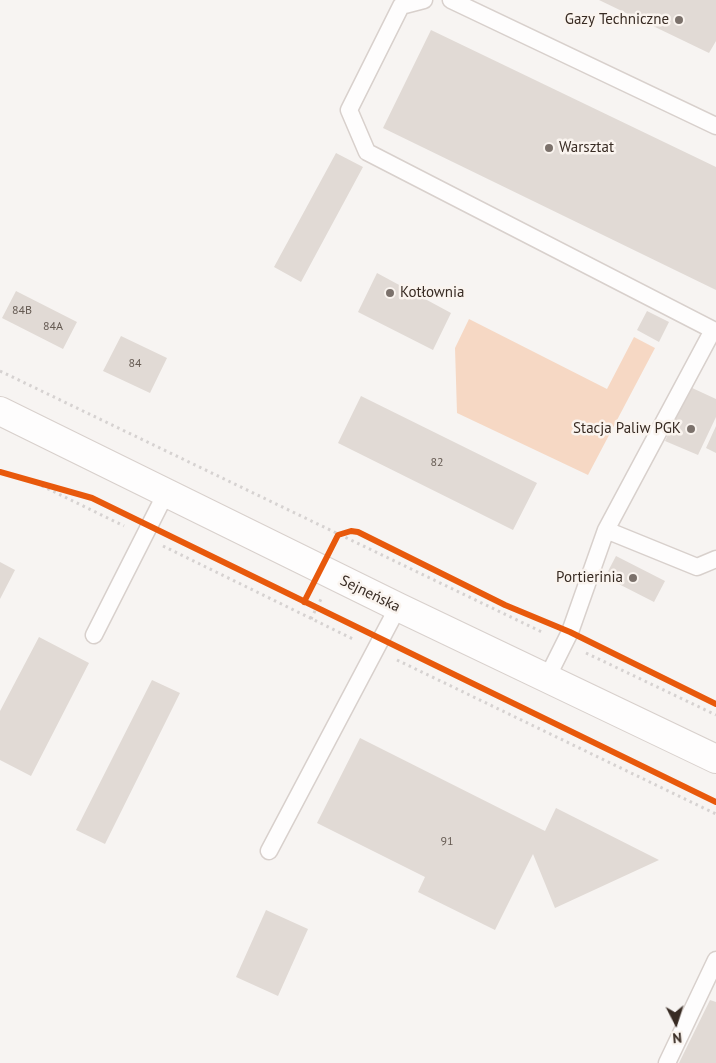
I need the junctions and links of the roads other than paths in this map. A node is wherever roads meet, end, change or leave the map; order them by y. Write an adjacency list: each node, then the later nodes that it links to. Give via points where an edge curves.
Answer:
1 (424, 0): 4 (lane, via 401,6 349,110 367,152)
2 (451, 0): 3 (lane)
3 (716, 126)
4 (715, 331): 7 (lane)
5 (0, 411): 6 (main road, Sejneńska)
6 (166, 493): 9 (main road, Sejneńska); 10 (lane)
7 (606, 530): 8 (lane, via 697,567); 11 (lane, via 565,642)
8 (716, 559)
9 (398, 608): 11 (main road, Sejneńska); 13 (lane)
10 (94, 634)
11 (547, 678): 12 (main road, Sejneńska)
12 (716, 759)
13 (269, 850)
14 (716, 960): 15 (lane)
15 (667, 1063)

